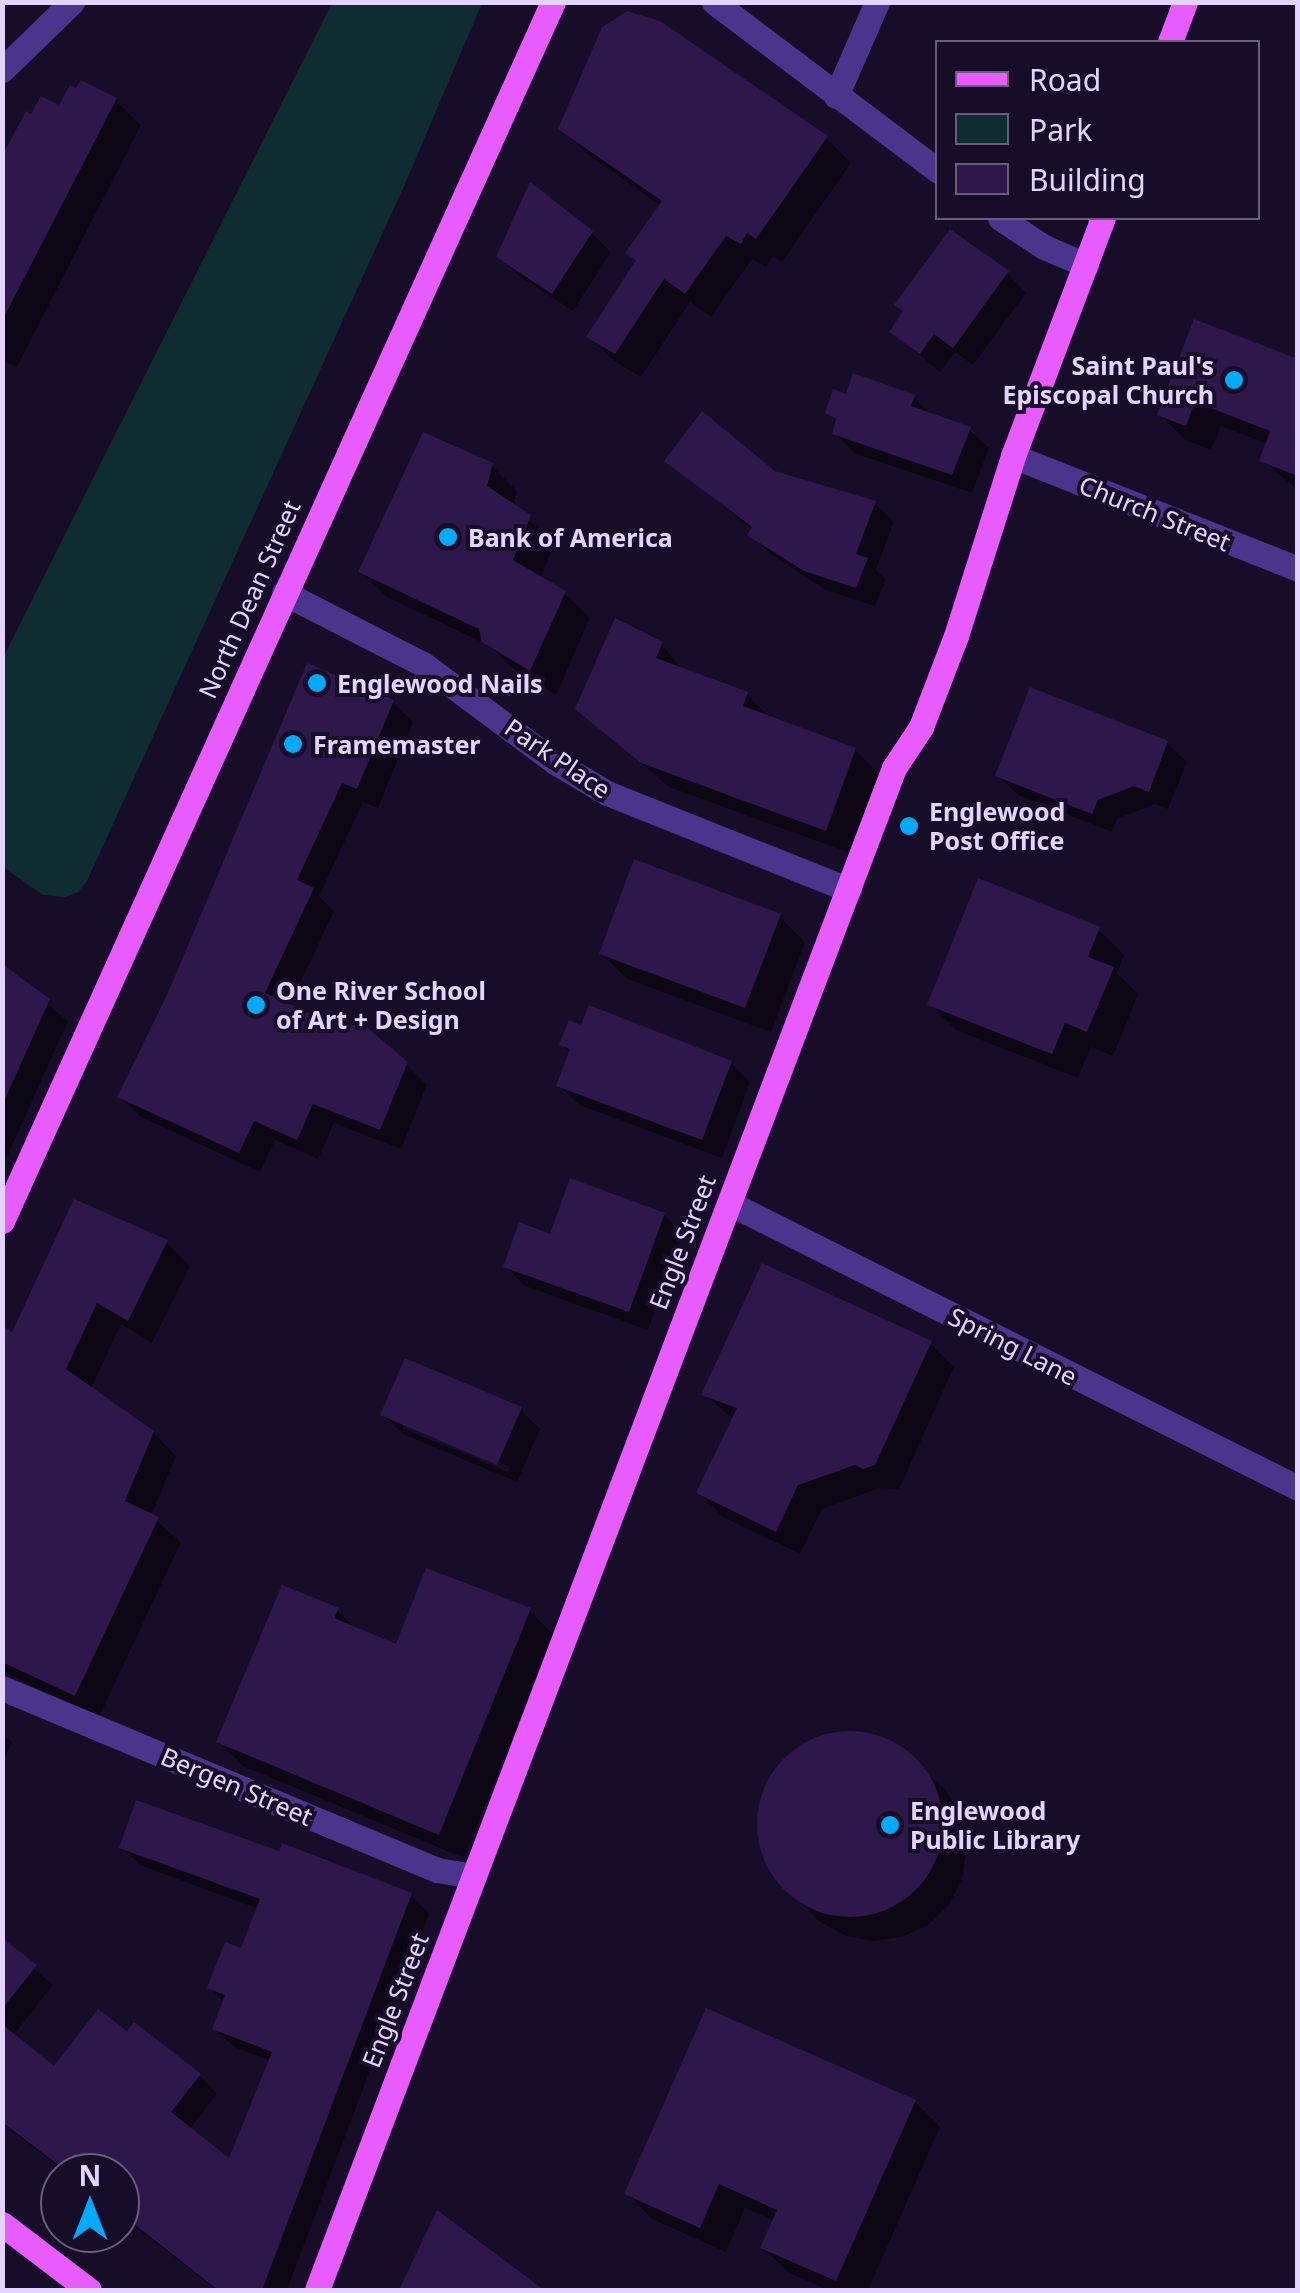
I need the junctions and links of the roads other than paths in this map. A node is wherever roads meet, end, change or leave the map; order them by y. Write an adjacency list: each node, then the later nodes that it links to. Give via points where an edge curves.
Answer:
1 (72, 2): 7 (street)
2 (553, 2): 15 (main road, North Dean Street)
3 (714, 2): 8 (street)
4 (877, 2): 8 (street)
5 (1185, 2): 6 (main road)
6 (1171, 40)
7 (2, 70)
8 (836, 96): 9 (street)
9 (935, 169)
10 (1003, 220): 12 (street)
11 (1102, 220): 12 (main road, Engle Street)
12 (1086, 265): 13 (main road, Engle Street)
13 (1012, 456): 14 (street, Church Street); 16 (main road, Engle Street, via 956,636 921,727 894,768)
14 (1298, 569)
15 (284, 594): 16 (street, Park Place, via 423,664 607,793); 18 (main road, North Dean Street)
16 (848, 890): 17 (main road, Engle Street)
17 (729, 1203): 19 (street, Spring Lane); 21 (main road, Engle Street)
18 (2, 1221)
19 (1298, 1488)
20 (2, 1688): 21 (street, Bergen Street, via 436,1870)
21 (474, 1876): 24 (main road, Engle Street)
22 (2, 2224): 23 (main road)
23 (88, 2290)
24 (317, 2290)

